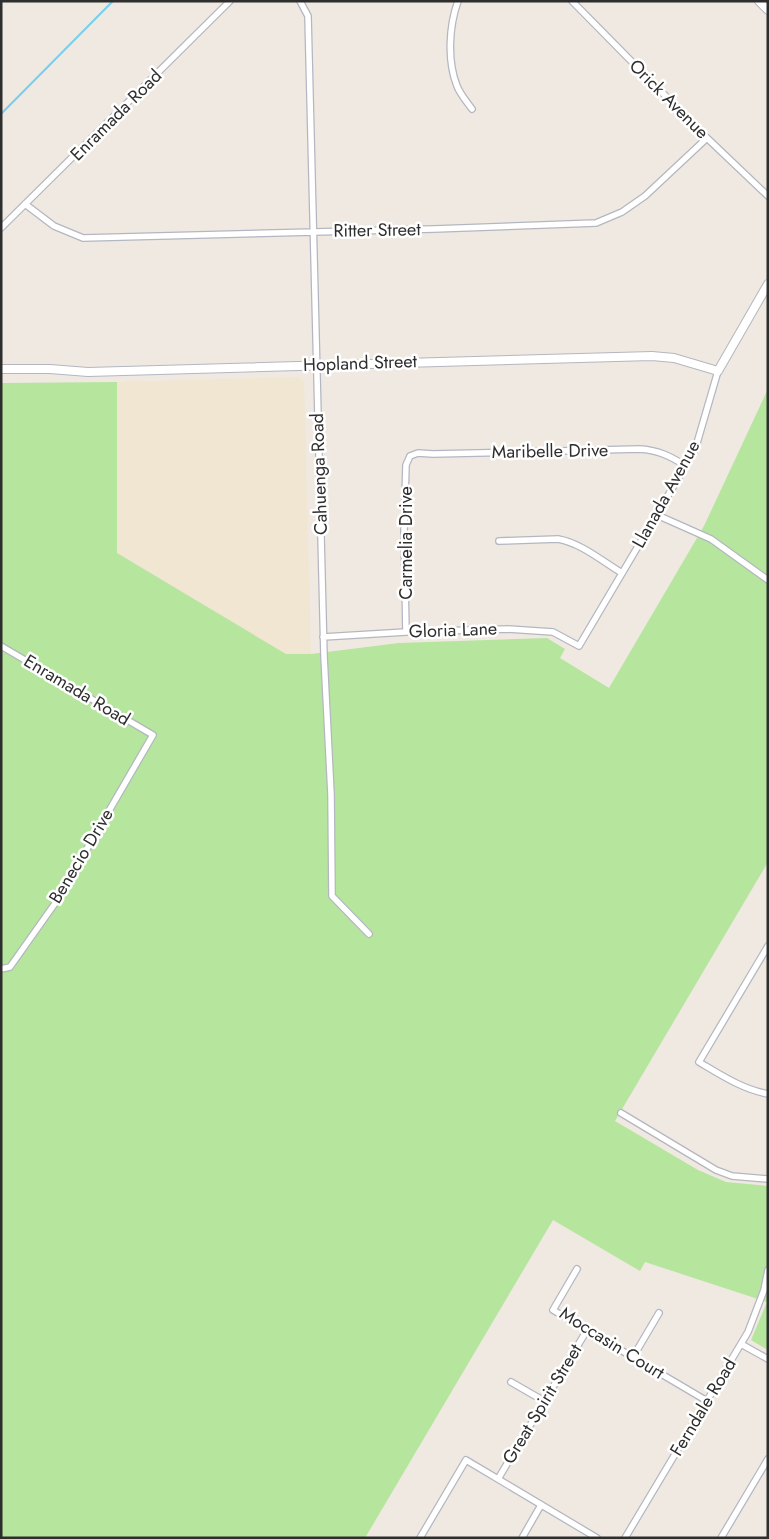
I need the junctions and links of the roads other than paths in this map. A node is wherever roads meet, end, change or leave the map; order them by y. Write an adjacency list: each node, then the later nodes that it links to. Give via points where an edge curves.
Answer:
1 (230, 1): 10 (street, Enramada Road)
2 (300, 1): 12 (street, Cahuenga Road, via 308,16)
3 (458, 1): 7 (street, via 451,35 453,76)
4 (572, 1): 8 (street, Orick Avenue)
5 (759, 1): 6 (street)
6 (768, 10)
7 (472, 109)
8 (707, 138): 9 (street, Orick Avenue); 12 (street, Ritter Street, via 646,196 622,212 596,223)
9 (768, 196)
10 (25, 204): 11 (street, Enramada Road); 12 (street, Ritter Street, via 54,226 83,238)
11 (1, 228)
12 (314, 231): 14 (street, Cahuenga Road)
13 (768, 284): 16 (street, Llanada Avenue)
14 (315, 364): 15 (street, Hopland Street, via 88,372); 16 (street, Hopland Street, via 652,356 674,358); 24 (street, Cahuenga Road)
15 (1, 370)
16 (718, 371): 18 (street, Llanada Avenue, via 695,450)
17 (410, 456): 18 (street, Maribelle Drive, via 418,453 639,449 668,455); 23 (street, Carmelia Drive, via 406,465 404,532)
18 (686, 466): 19 (street, Llanada Avenue)
19 (657, 515): 21 (street, Llanada Avenue); 22 (street, via 711,539)
20 (500, 541): 21 (street, via 558,539 577,546)
21 (622, 573): 26 (street, Llanada Avenue)
22 (768, 580)
23 (406, 632): 24 (street, Gloria Lane); 26 (street, Gloria Lane, via 538,630 553,632)
24 (323, 637): 28 (street, Cahuenga Road, via 331,794 332,896)
25 (1, 646): 27 (street, Enramada Road)
26 (579, 646)
27 (152, 735): 30 (street, Benecio Drive, via 56,902 10,966)
28 (369, 934)
29 (768, 946): 31 (street, via 699,1062 739,1085)
30 (1, 969)
31 (768, 1094)
32 (621, 1113): 33 (street, via 716,1170 732,1176)
33 (768, 1179)
34 (577, 1269): 37 (street, Moccasin Court, via 553,1310)
35 (768, 1270): 38 (street, Ferndale Road, via 760,1304)
36 (659, 1313): 39 (street)
37 (587, 1330): 39 (street, Moccasin Court); 42 (street, Great Spirit Street)
38 (741, 1344): 40 (street); 43 (street, Ferndale Road)
39 (633, 1357): 43 (street, Moccasin Court)
40 (768, 1359)
41 (511, 1382): 42 (street)
42 (544, 1401): 45 (street, Great Spirit Street)
43 (707, 1401): 50 (street, Ferndale Road)
44 (768, 1460): 51 (street)
45 (498, 1479): 46 (street); 47 (street, via 466,1460)
46 (542, 1505): 48 (street); 49 (street)
47 (420, 1538)
48 (522, 1538)
49 (597, 1538)
50 (625, 1538)
51 (721, 1538)

